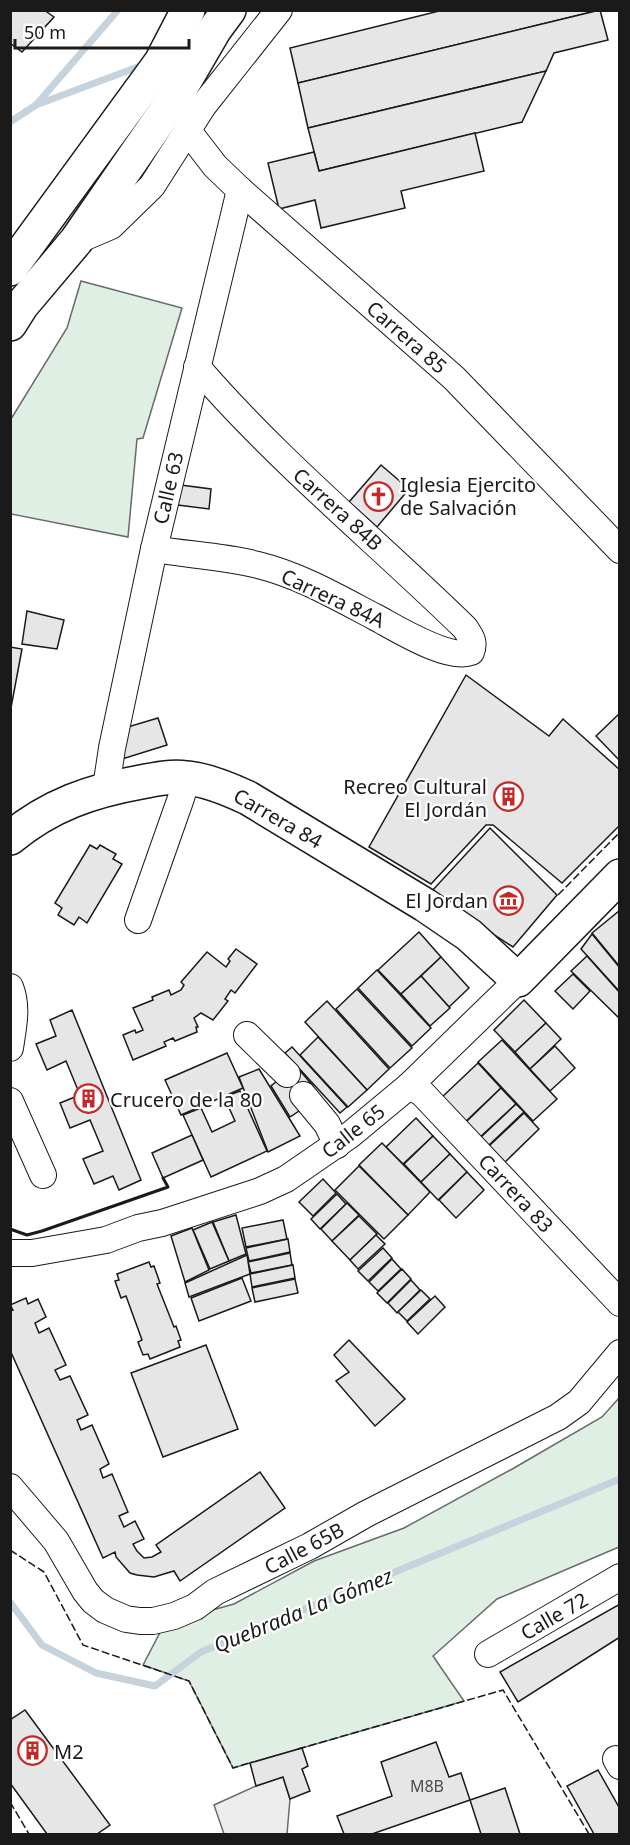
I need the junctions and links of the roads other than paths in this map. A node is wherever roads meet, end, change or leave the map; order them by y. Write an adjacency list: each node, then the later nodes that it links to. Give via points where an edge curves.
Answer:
1 (188, 10): 7 (main road, via 161,62)
2 (279, 10): 4 (street, via 202,106)
3 (222, 20): 6 (main road, via 176,96)
4 (188, 131): 5 (street, Carrera 85); 6 (street, via 144,194 111,226)
5 (240, 190): 9 (street, Calle 63); 11 (street, Carrera 85, via 454,378)
6 (76, 241): 8 (main road)
7 (10, 269)
8 (10, 324)
9 (197, 367): 10 (street, Calle 63); 12 (street, Carrera 84B, via 292,468 465,628 474,645)
10 (154, 549): 12 (street, Carrera 84A, via 245,562 284,573 430,646 465,655); 14 (street, Calle 63)
11 (620, 550)
12 (471, 652)
13 (187, 778): 14 (main road, Carrera 84, via 161,778); 17 (street); 18 (main road, Carrera 84, via 248,798 415,899 469,935)
14 (106, 788): 15 (main road, Carrera 84, via 53,809)
15 (10, 838)
16 (620, 876): 18 (main road, Calle 65)
17 (138, 920)
18 (518, 980): 23 (street, Calle 65)
19 (10, 987): 21 (street, via 15,1011)
20 (247, 1035): 22 (street)
21 (10, 1048)
22 (287, 1074)
23 (409, 1086): 26 (street, Calle 65); 29 (street, Carrera 83, via 422,1093)
24 (303, 1095): 26 (street, via 327,1124)
25 (10, 1101): 27 (street)
26 (337, 1145): 28 (street, Calle 65, via 286,1179 203,1210 106,1240)
27 (43, 1175)
28 (10, 1253)
29 (620, 1303)
30 (620, 1353): 31 (street, Calle 65B, via 579,1402 558,1417 174,1616 140,1622 105,1610 93,1601 56,1541)
31 (10, 1487)
32 (620, 1577): 33 (street, Calle 72)
33 (488, 1654)

